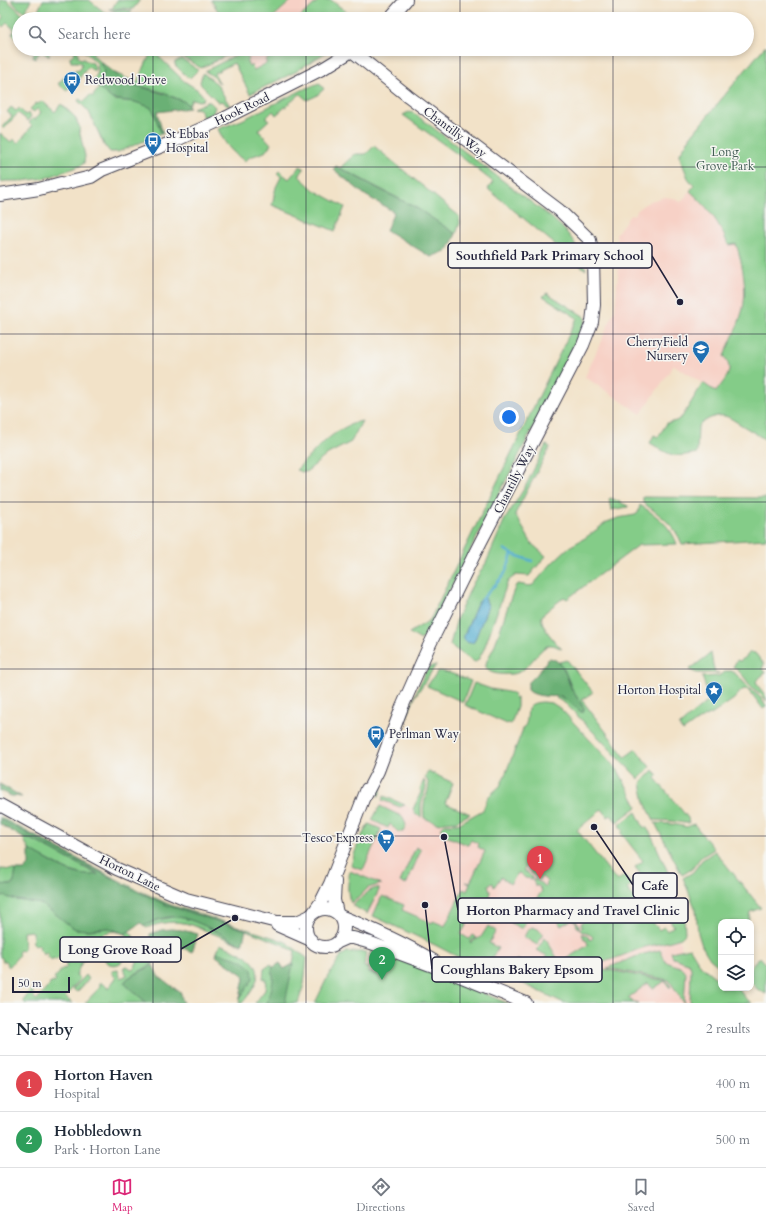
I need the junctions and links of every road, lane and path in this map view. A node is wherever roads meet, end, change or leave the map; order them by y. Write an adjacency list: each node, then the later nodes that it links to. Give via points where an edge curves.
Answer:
1 (406, 0): 2 (street)
2 (395, 12)
3 (344, 56): 5 (street, Hook Road, via 225,118 170,143 54,186)
4 (361, 56): 7 (street, Chantilly Way, via 408,96 559,210 582,232 592,244 594,256 594,305 587,336 429,646)
5 (0, 195)
6 (0, 805): 10 (street, Horton Lane, via 117,869 159,888 186,899)
7 (336, 870): 8 (street, Chantilly Way, via 326,894); 9 (street, Chantilly Way, via 334,900)
8 (312, 914): 9 (street, via 327,909); 10 (street, Horton Lane, via 300,921); 11 (street, via 306,928)
9 (339, 915): 12 (street, via 344,929); 13 (street, via 417,950)
10 (268, 920): 11 (street, Horton Lane)
11 (310, 940): 12 (street, via 324,947)
12 (338, 942): 13 (street, via 347,938 357,939)
13 (457, 975): 14 (street)
14 (526, 1003)

